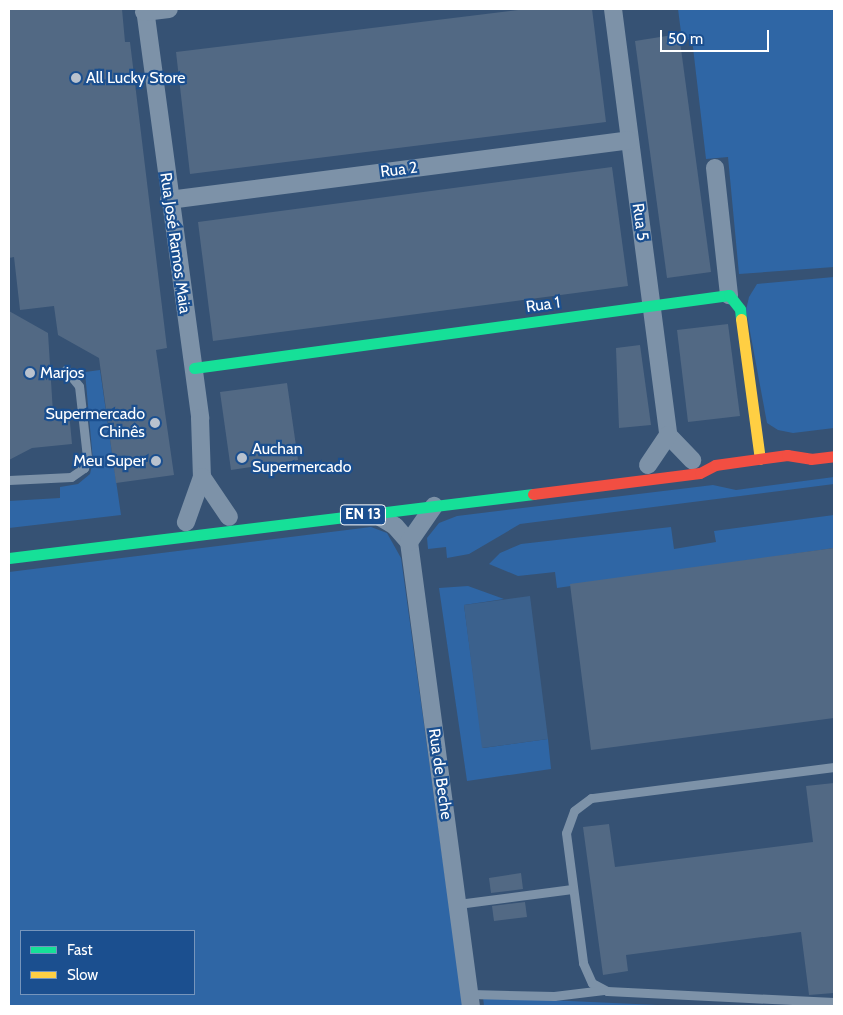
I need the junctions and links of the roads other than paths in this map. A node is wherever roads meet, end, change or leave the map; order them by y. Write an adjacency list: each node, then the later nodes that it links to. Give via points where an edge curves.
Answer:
1 (169, 9): 3 (street)
2 (613, 9): 4 (street, Rua 5)
3 (145, 10): 6 (street, Rua José Ramos Maia)
4 (629, 140): 6 (street, Rua 2); 8 (street, Rua 5)
5 (715, 168): 7 (street)
6 (169, 200): 9 (street, Rua José Ramos Maia)
7 (729, 295): 8 (main road, Rua 1); 15 (main road, via 740,309)
8 (652, 307): 9 (main road, Rua 1); 11 (street, Rua 5)
9 (194, 368): 19 (street, Rua José Ramos Maia)
10 (66, 370): 20 (lane, via 79,386 87,457 84,468 71,477)
11 (668, 435): 16 (street); 18 (street)
12 (808, 444): 13 (main road, EN 13)
13 (786, 456): 14 (main road, EN 13, via 812,459); 15 (main road, EN 13)
14 (834, 456)
15 (760, 459): 17 (main road, EN 13)
16 (692, 460): 17 (main road, EN 13); 18 (main road, EN 13)
17 (715, 465): 21 (main road, EN 13, via 700,472)
18 (643, 466)
19 (202, 477): 23 (street, Rua José Ramos Maia); 23 (street, Rua José Ramos Maia)
20 (9, 480)
21 (434, 506): 22 (main road, EN 13); 24 (street)
22 (375, 514): 24 (street, via 395,526); 25 (main road, EN 13)
23 (208, 520): 25 (main road, via 173,531)
24 (409, 542): 29 (street, Rua de Beche)
25 (69, 551): 26 (main road, EN 13)
26 (9, 558)
27 (834, 767): 28 (lane, via 591,798 574,811 566,833)
28 (572, 890): 29 (lane); 30 (lane, via 583,963 592,982)
29 (458, 904): 31 (street, Rua de Beche)
30 (604, 990): 31 (lane); 32 (lane)
31 (471, 1000)
32 (834, 1002)

